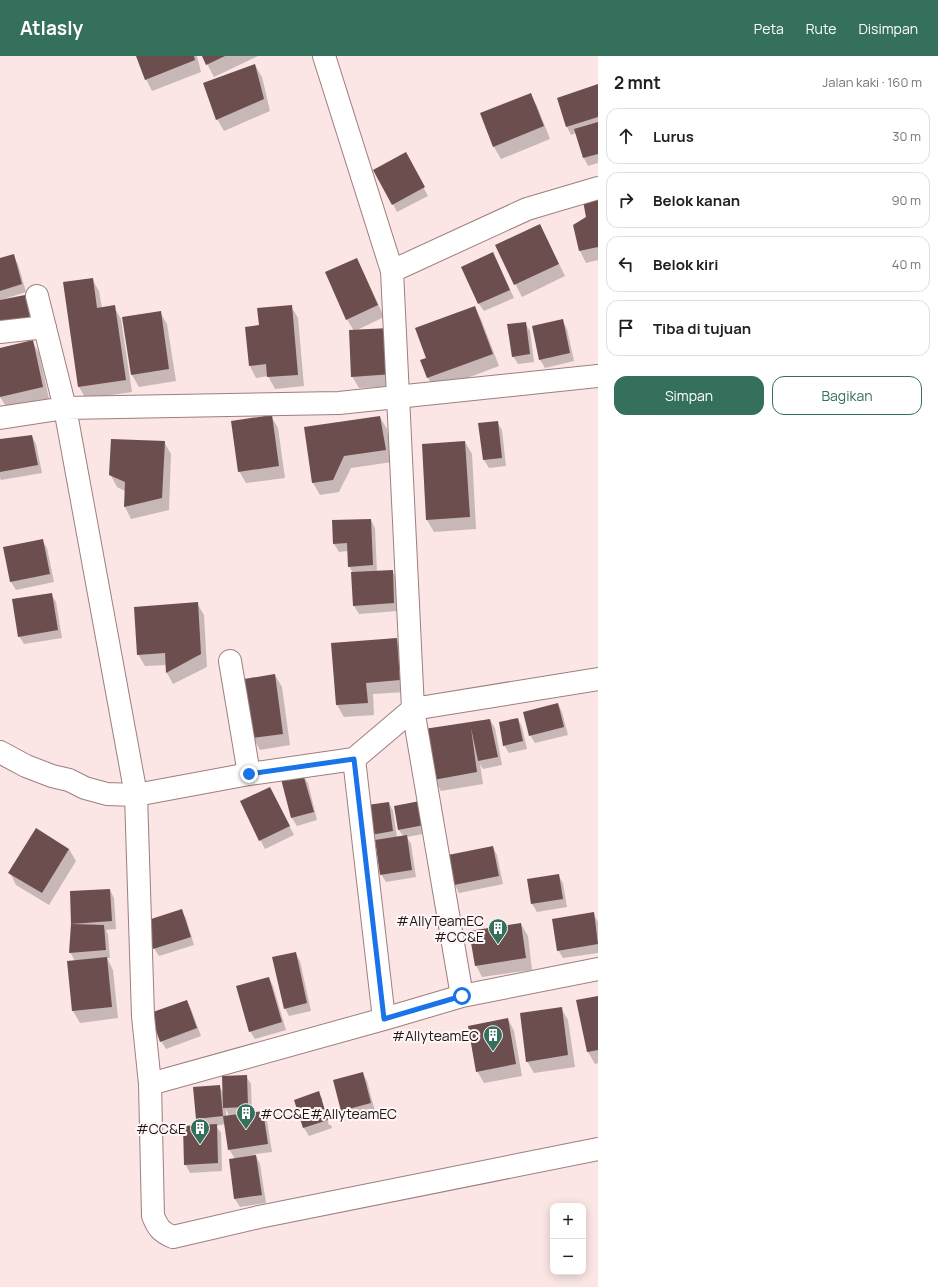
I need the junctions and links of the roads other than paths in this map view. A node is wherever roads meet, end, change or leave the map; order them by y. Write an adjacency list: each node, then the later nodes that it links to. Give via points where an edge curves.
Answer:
1 (324, 56): 3 (street)
2 (598, 188): 3 (street, via 527,209)
3 (392, 271): 8 (street)
4 (37, 296): 5 (street)
5 (45, 327): 6 (street); 9 (street)
6 (0, 332)
7 (598, 376): 8 (street)
8 (399, 396): 9 (street, via 339,403); 13 (street)
9 (65, 408): 10 (street); 17 (street)
10 (0, 418)
11 (230, 661): 16 (street)
12 (598, 679): 13 (street)
13 (413, 709): 15 (street); 19 (street)
14 (0, 752): 17 (street, via 26,766 85,788 107,794)
15 (354, 759): 16 (street); 20 (street)
16 (249, 774): 17 (street)
17 (136, 795): 21 (street, via 143,1016)
18 (598, 969): 19 (street)
19 (462, 996): 20 (street)
20 (384, 1019): 21 (street)
21 (150, 1084): 22 (street, via 153,1216 157,1226 173,1237 259,1217)
22 (598, 1149)

